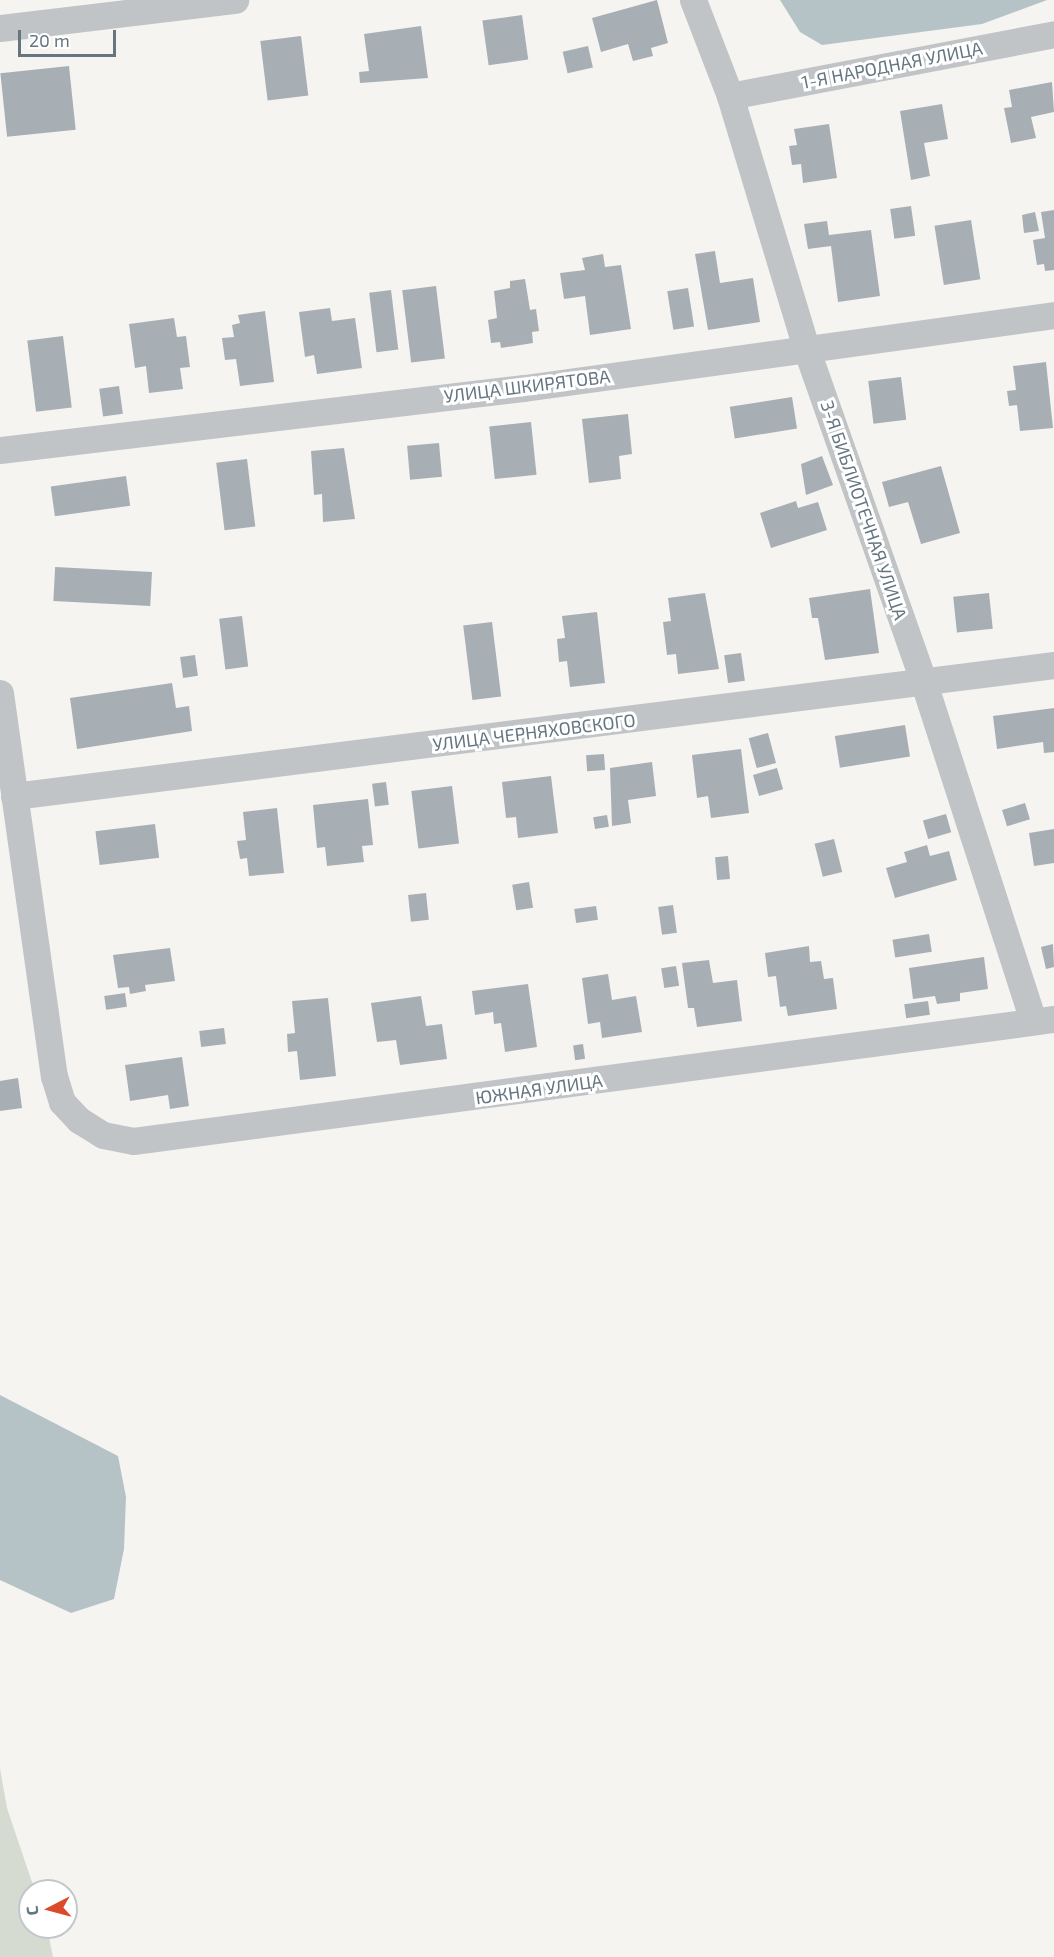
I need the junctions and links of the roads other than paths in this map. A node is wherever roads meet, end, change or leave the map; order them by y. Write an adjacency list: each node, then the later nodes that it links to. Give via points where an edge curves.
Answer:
1 (235, 0): 3 (street)
2 (693, 0): 5 (street, 3-Я БИБЛИОТЕЧНАЯ УЛИЦА)
3 (0, 28)
4 (1054, 34): 5 (street, 1-Я НАРОДНАЯ УЛИЦА)
5 (730, 96): 7 (street, 3-Я БИБЛИОТЕЧНАЯ УЛИЦА)
6 (1054, 315): 7 (street, УЛИЦА ШКИРЯТОВА)
7 (806, 348): 8 (street, УЛИЦА ШКИРЯТОВА, via 524,388); 10 (street, 3-Я БИБЛИОТЕЧНАЯ УЛИЦА)
8 (0, 450)
9 (1054, 665): 10 (street, УЛИЦА ЧЕРНЯХОВСКОГО)
10 (923, 680): 13 (street, УЛИЦА ЧЕРНЯХОВСКОГО); 14 (street, 3-Я БИБЛИОТЕЧНАЯ УЛИЦА)
11 (0, 693): 12 (street, ЮЖНАЯ УЛИЦА)
12 (3, 743): 13 (street, ЮЖНАЯ УЛИЦА)
13 (14, 796): 14 (street, ЮЖНАЯ УЛИЦА, via 54,1076 62,1102 79,1120 103,1135 133,1141)
14 (1044, 1020)

